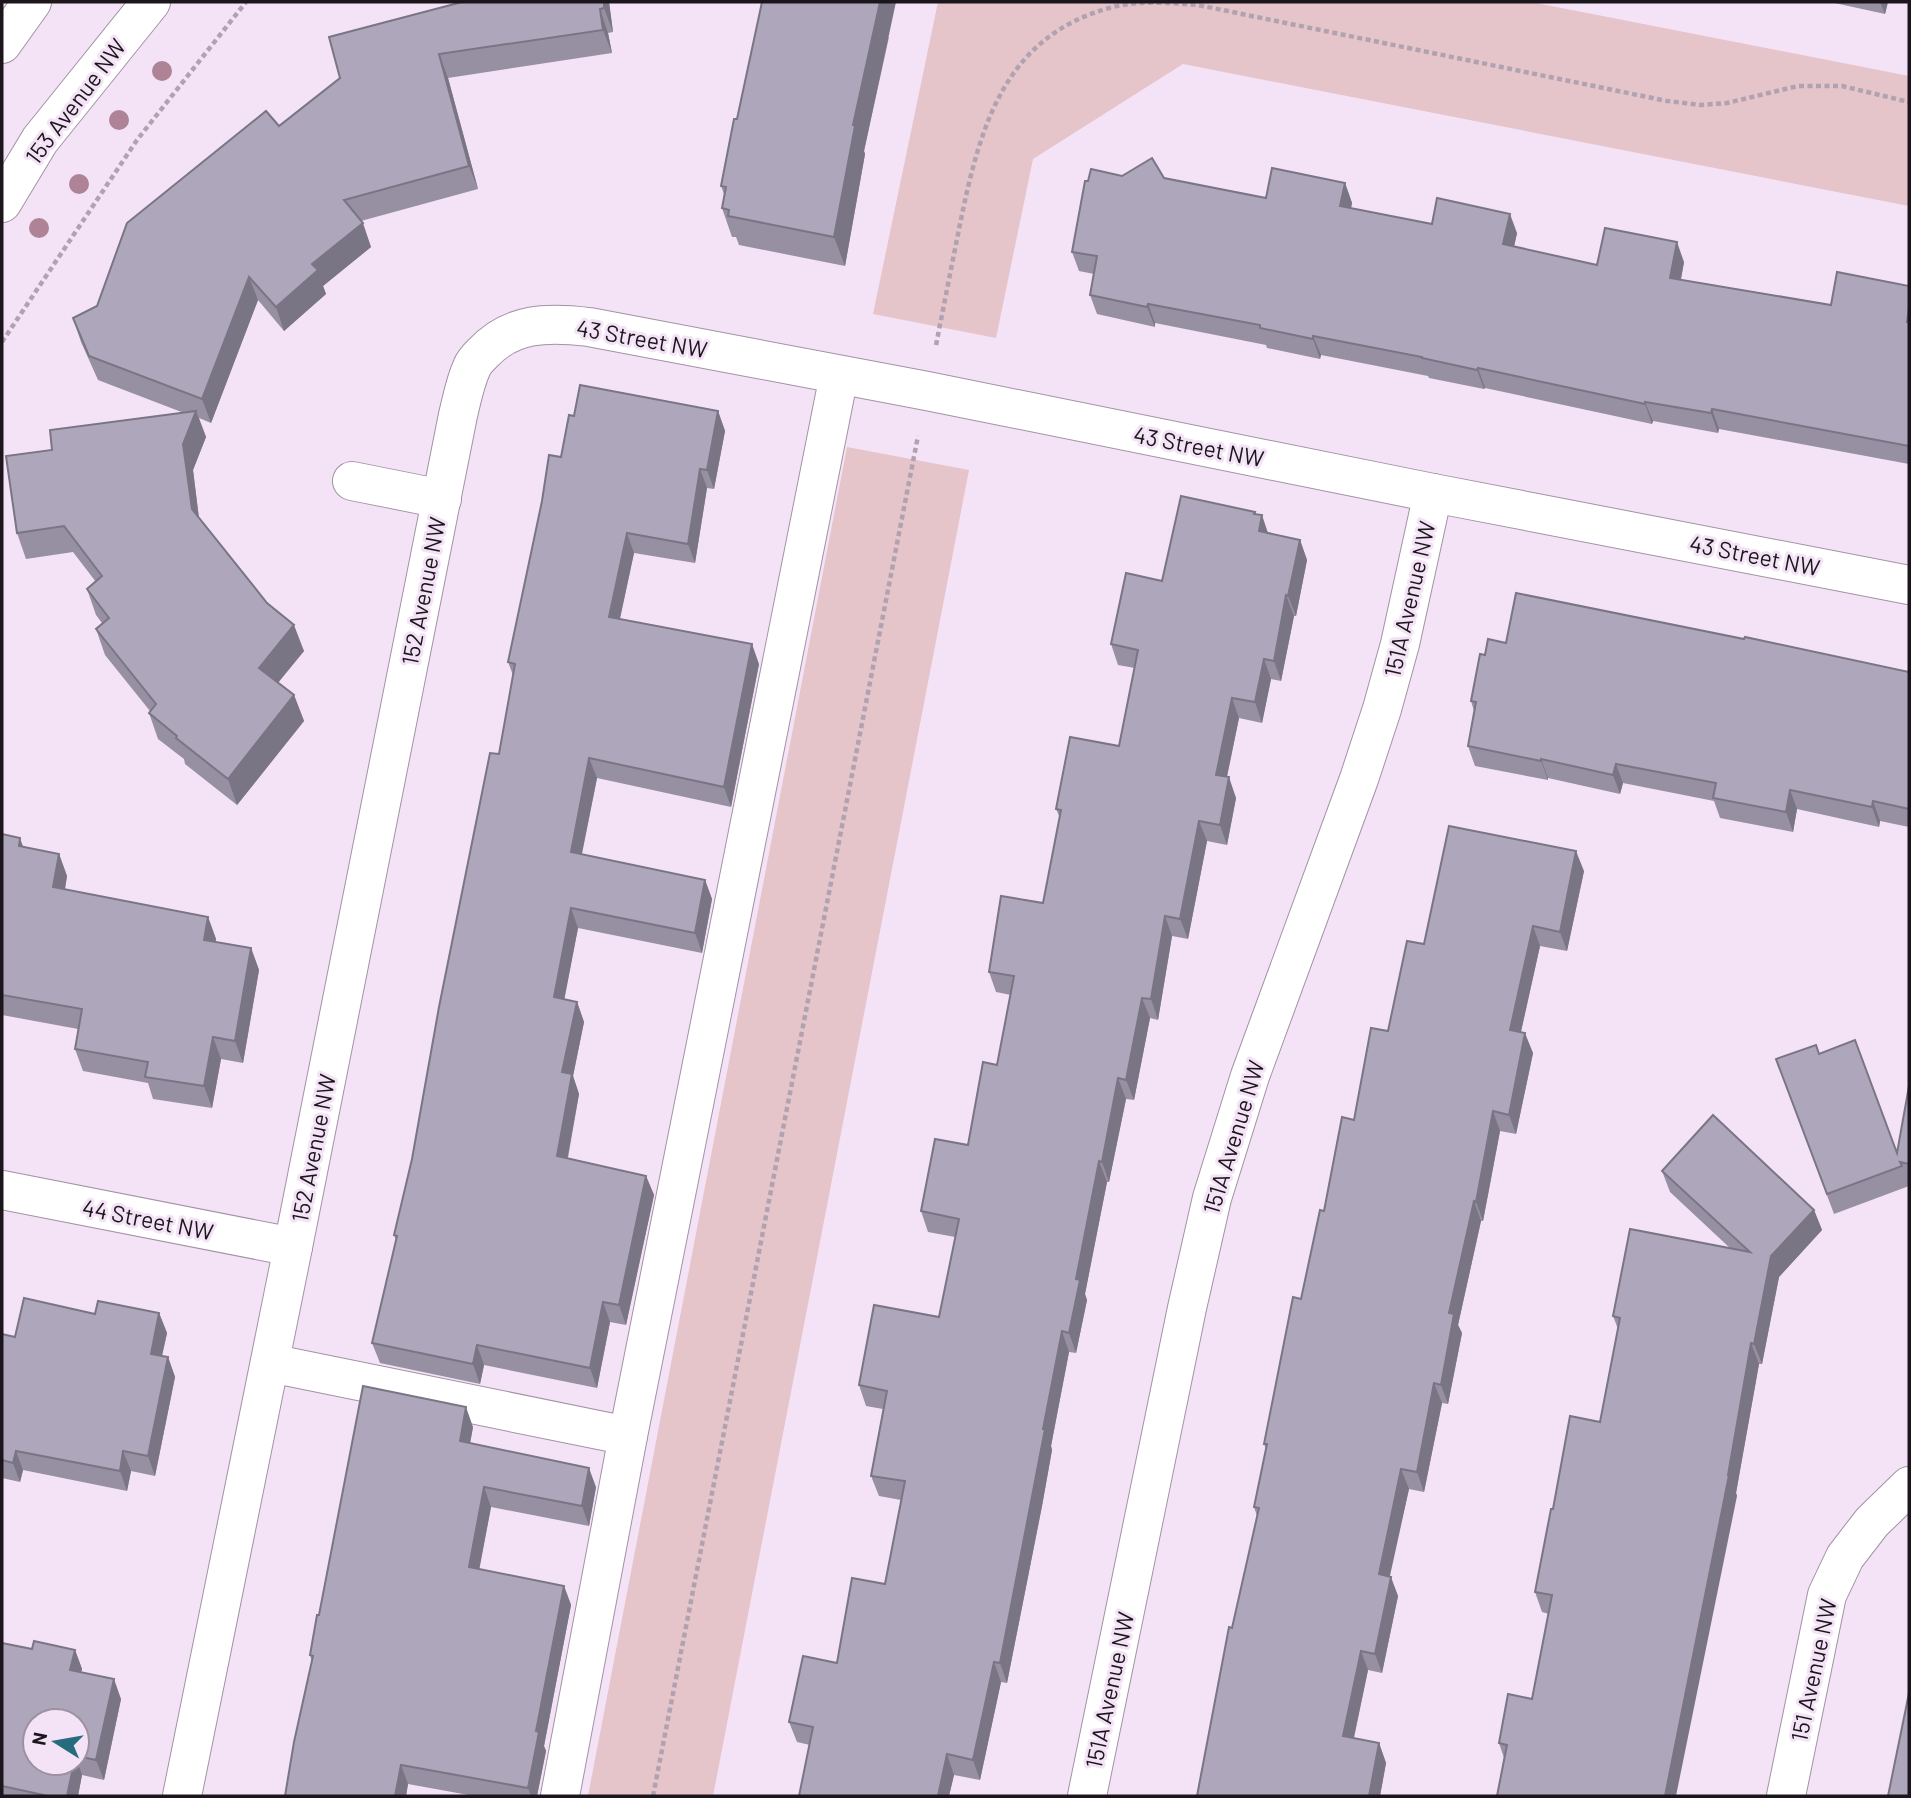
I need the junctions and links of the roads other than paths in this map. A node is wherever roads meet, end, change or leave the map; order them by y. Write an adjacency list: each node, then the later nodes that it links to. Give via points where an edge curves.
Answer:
1 (32, 2): 3 (street)
2 (151, 2): 4 (street, 153 Avenue NW, via 40,140)
3 (2, 44)
4 (2, 202)
5 (491, 345): 6 (street, 43 Street NW, via 519,329 564,324); 9 (street, 152 Avenue NW, via 473,364 466,383)
6 (839, 375): 8 (street, 43 Street NW); 14 (street)
7 (352, 481): 9 (street, 152 Avenue NW)
8 (1433, 494): 10 (street, 43 Street NW); 18 (street, 151A Avenue NW, via 1382,709 1250,1076 1212,1198)
9 (442, 499): 12 (street, 152 Avenue NW)
10 (1909, 585)
11 (2, 1190): 12 (street, 44 Street NW)
12 (293, 1247): 13 (street, 152 Avenue NW)
13 (270, 1363): 14 (street); 16 (street, 152 Avenue NW)
14 (628, 1436): 17 (street)
15 (1909, 1486): 19 (street, 151 Avenue NW, via 1845,1557 1827,1595)
16 (182, 1796)
17 (560, 1796)
18 (1087, 1796)
19 (1786, 1796)

